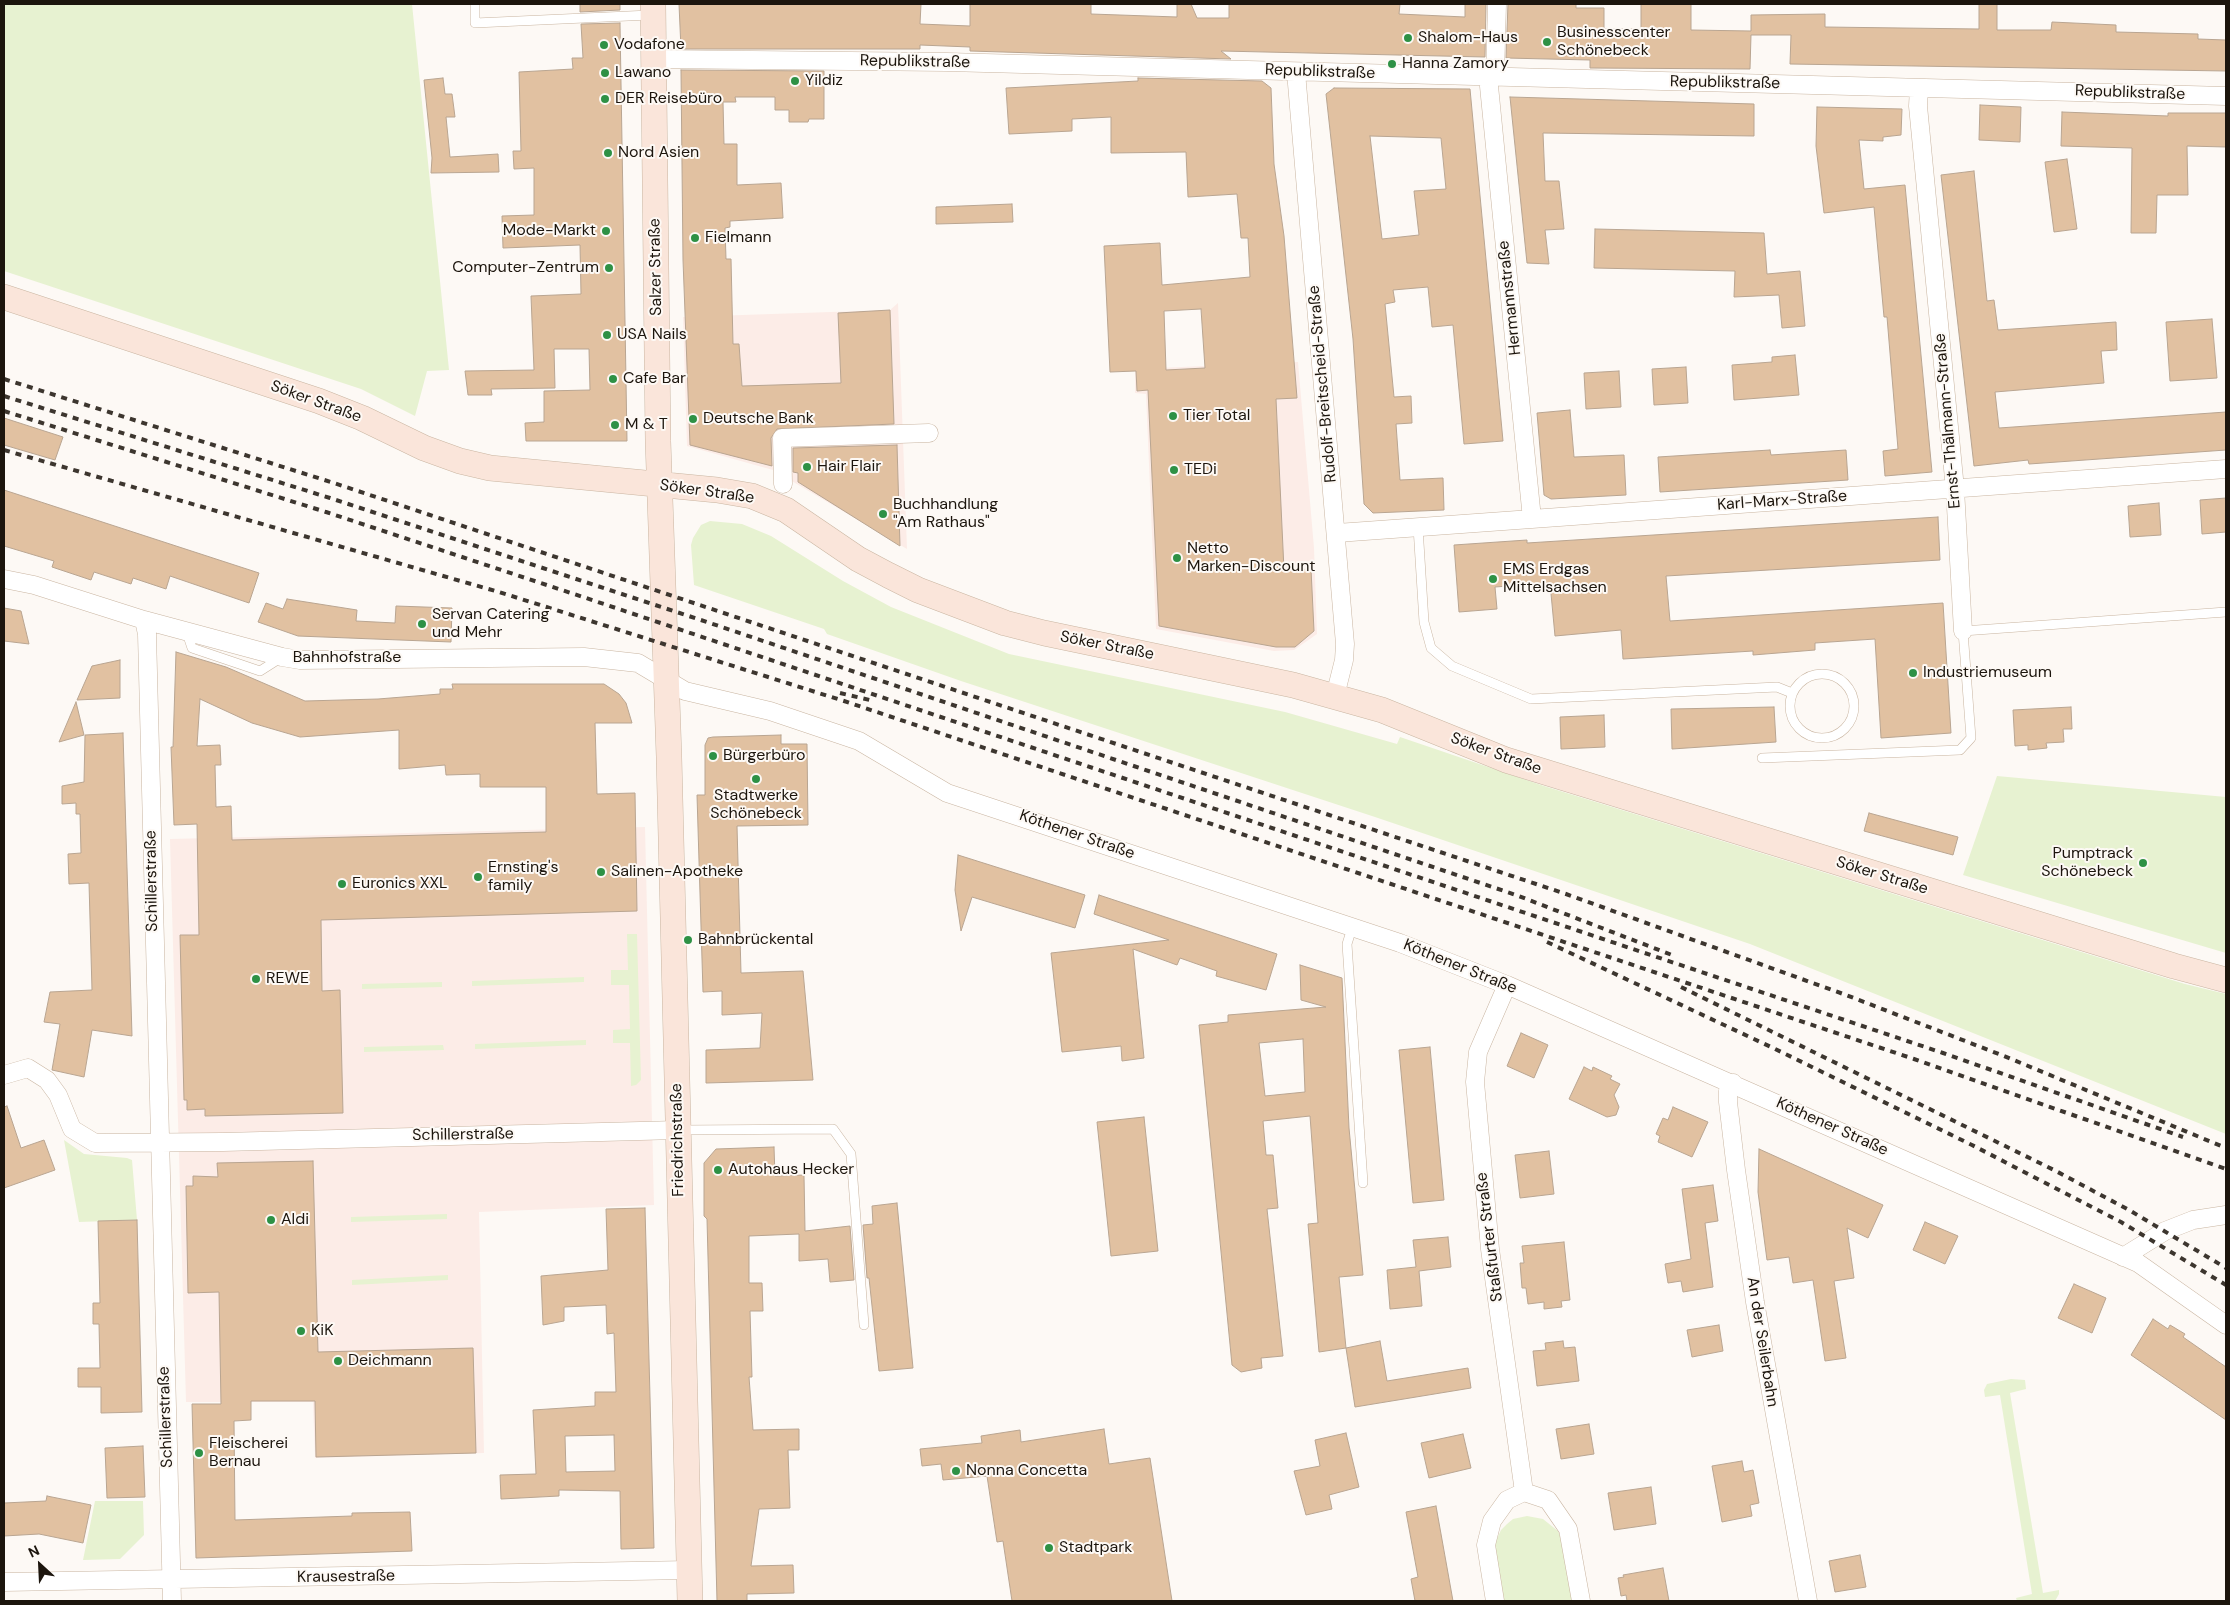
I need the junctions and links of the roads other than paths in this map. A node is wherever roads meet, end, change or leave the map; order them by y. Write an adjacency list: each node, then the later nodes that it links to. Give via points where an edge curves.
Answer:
1 (476, 4): 3 (lane, via 475,23)
2 (1497, 4): 6 (street, Hermannstraße)
3 (653, 9): 4 (street, Salzer Straße)
4 (654, 60): 5 (street, Republikstraße, via 947,62); 12 (street, Salzer Straße)
5 (1296, 72): 6 (street, Republikstraße); 17 (street, Rudolf-Breitscheid-Straße)
6 (1492, 76): 7 (street, Republikstraße); 15 (street, Hermannstraße)
7 (1919, 88): 8 (street, Republikstraße); 14 (street, Ernst-Thälmann-Straße, via 1919,116)
8 (2226, 96)
9 (4, 297): 12 (street, Söker Straße, via 345,411 460,461 490,468)
10 (928, 433): 13 (street, via 782,438)
11 (2226, 469): 14 (street, Karl-Marx-Straße)
12 (660, 484): 22 (street, Salzer Straße); 24 (street, Söker Straße, via 730,492 770,502 888,576 1005,623)
13 (783, 484)
14 (1955, 489): 15 (street, Karl-Marx-Straße); 21 (street, Ernst-Thälmann-Straße)
15 (1532, 519): 16 (street, Karl-Marx-Straße)
16 (1418, 527): 17 (street, Karl-Marx-Straße); 23 (lane, via 1424,622 1431,648 1452,666 1531,699 1770,687)
17 (1337, 533): 24 (street, Rudolf-Breitscheid-Straße, via 1345,644)
18 (4, 579): 20 (street, Bahnhofstraße, via 34,585)
19 (2226, 612): 21 (lane)
20 (144, 620): 22 (street, Bahnhofstraße, via 300,660 614,659 638,663); 32 (street, Schillerstraße, via 147,634)
21 (1963, 631): 25 (lane, Ernst-Thälmann-Straße, via 1971,738 1960,750)
22 (666, 679): 26 (street, Köthener Straße, via 685,691 770,711 858,741 947,793); 31 (street, Friedrichstraße)
23 (1792, 694): 23 (lane, via 1806,678 1825,674 1836,676 1850,690 1854,710 1851,720 1837,735 1828,738 1808,735 1794,722 1790,713)
24 (1335, 696): 27 (street, Söker Straße, via 1409,719 1506,760)
25 (1762, 758)
26 (1352, 928): 28 (street, Köthener Straße, via 1400,943); 33 (lane, via 1347,944)
27 (2226, 980)
28 (1507, 986): 30 (street, Köthener Straße); 38 (street, Staßfurter Straße, via 1478,1052 1475,1082 1490,1249)
29 (4, 1075): 32 (street, via 28,1068 47,1080 58,1095 72,1129 95,1143)
30 (1732, 1083): 35 (street, Köthener Straße); 46 (street, An der Seilerbahn, via 1728,1102 1738,1188)
31 (678, 1130): 32 (street, Schillerstraße); 36 (lane, via 832,1129 851,1154); 39 (street, Friedrichstraße)
32 (158, 1142): 40 (street, Schillerstraße)
33 (1362, 1183)
34 (2226, 1215): 35 (street, via 2166,1231)
35 (2122, 1257): 37 (street, Köthener Straße, via 2138,1263)
36 (864, 1325)
37 (2226, 1325)
38 (1524, 1492): 44 (street, via 1507,1500 1492,1521 1486,1544); 45 (street, via 1548,1500 1568,1529)
39 (689, 1570): 40 (street, Krausestraße); 43 (street, Friedrichstraße)
40 (171, 1580): 41 (street, Krausestraße); 42 (street, Schillerstraße)
41 (4, 1582)
42 (172, 1601)
43 (690, 1601)
44 (1495, 1601)
45 (1581, 1601)
46 (1808, 1601)

